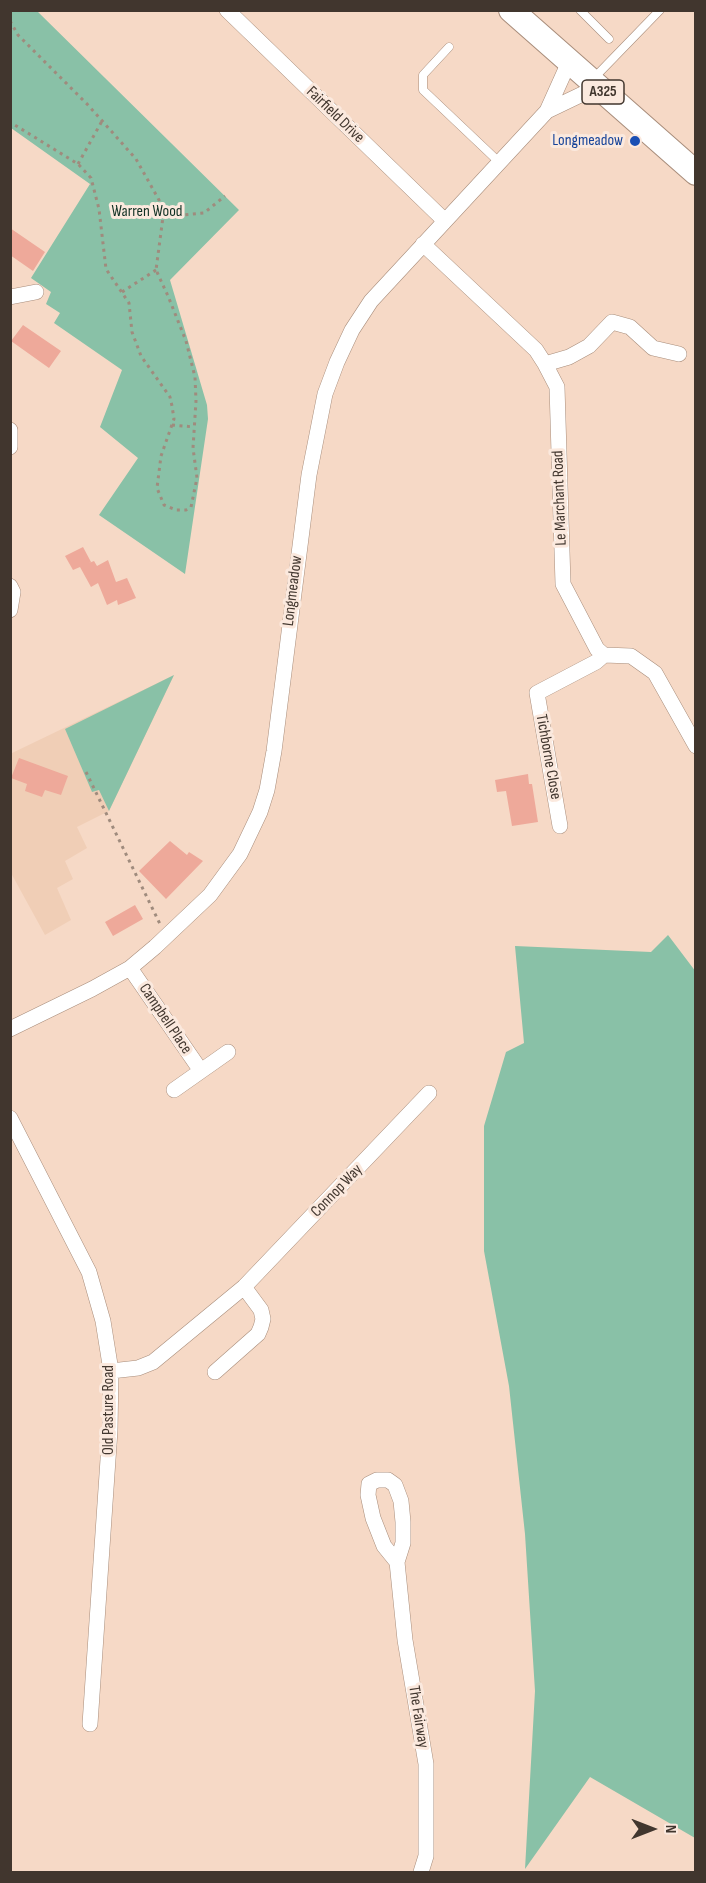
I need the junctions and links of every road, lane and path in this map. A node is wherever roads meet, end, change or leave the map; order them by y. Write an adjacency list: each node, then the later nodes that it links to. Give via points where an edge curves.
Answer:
1 (226, 10): 18 (street, Fairfield Drive)
2 (511, 10): 8 (main road, A325)
3 (580, 10): 6 (lane)
4 (660, 10): 9 (lane)
5 (10, 21): 11 (path, via 18,35)
6 (609, 39)
7 (449, 47): 13 (lane, via 423,75 423,90)
8 (569, 62): 9 (main road, A325); 10 (street)
9 (594, 84): 10 (street); 15 (main road, A325)
10 (547, 111): 13 (street, Longmeadow)
11 (102, 121): 14 (path); 17 (path, via 136,159 159,200)
12 (10, 122): 14 (path)
13 (499, 162): 18 (street, Longmeadow)
14 (78, 164): 22 (path, via 91,178 106,269)
15 (696, 173)
16 (225, 196): 17 (path, via 204,213)
17 (163, 217): 20 (path)
18 (444, 220): 19 (street, Longmeadow)
19 (423, 244): 25 (street, Le Marchant Road, via 536,350); 37 (street, Longmeadow, via 371,301 352,330 325,394 307,485 274,751 260,812 240,854 210,895)
20 (156, 270): 22 (path); 27 (path, via 186,341 195,377)
21 (36, 292): 23 (street)
22 (121, 292): 26 (path, via 129,303 132,332 141,356 170,397)
23 (10, 297)
24 (679, 354): 25 (street, via 653,348 630,327 612,322 590,346)
25 (545, 364): 32 (street, Le Marchant Road, via 557,387 563,584 597,649)
26 (172, 425): 27 (path); 27 (path, via 161,456 157,489 164,505 176,510 186,510 193,501 197,478)
27 (194, 428)
28 (10, 430): 29 (street)
29 (10, 447)
30 (10, 586): 31 (street)
31 (10, 610)
32 (604, 655): 33 (street, via 631,656 655,673); 35 (street, Tichborne Close, via 537,693)
33 (696, 746)
34 (86, 772): 36 (path)
35 (560, 826)
36 (162, 929)
37 (130, 968): 38 (street, Longmeadow); 40 (street, Campbell Place)
38 (10, 1029)
39 (228, 1052): 40 (street, Campbell Place)
40 (201, 1071): 41 (street, Campbell Place)
41 (174, 1090)
42 (429, 1093): 44 (street, Connop Way)
43 (10, 1118): 45 (street, Old Pasture Road, via 88,1272 104,1321)
44 (244, 1287): 45 (street, Connop Way, via 153,1362); 46 (street, via 261,1310 262,1323 258,1334)
45 (111, 1371): 48 (street, Old Pasture Road)
46 (215, 1372)
47 (397, 1562): 47 (street, The Fairway, via 384,1546 373,1518 369,1484 377,1480 395,1485 401,1501 403,1543); 49 (street, The Fairway, via 405,1640 426,1764 426,1856)
48 (90, 1724)
49 (421, 1872)

